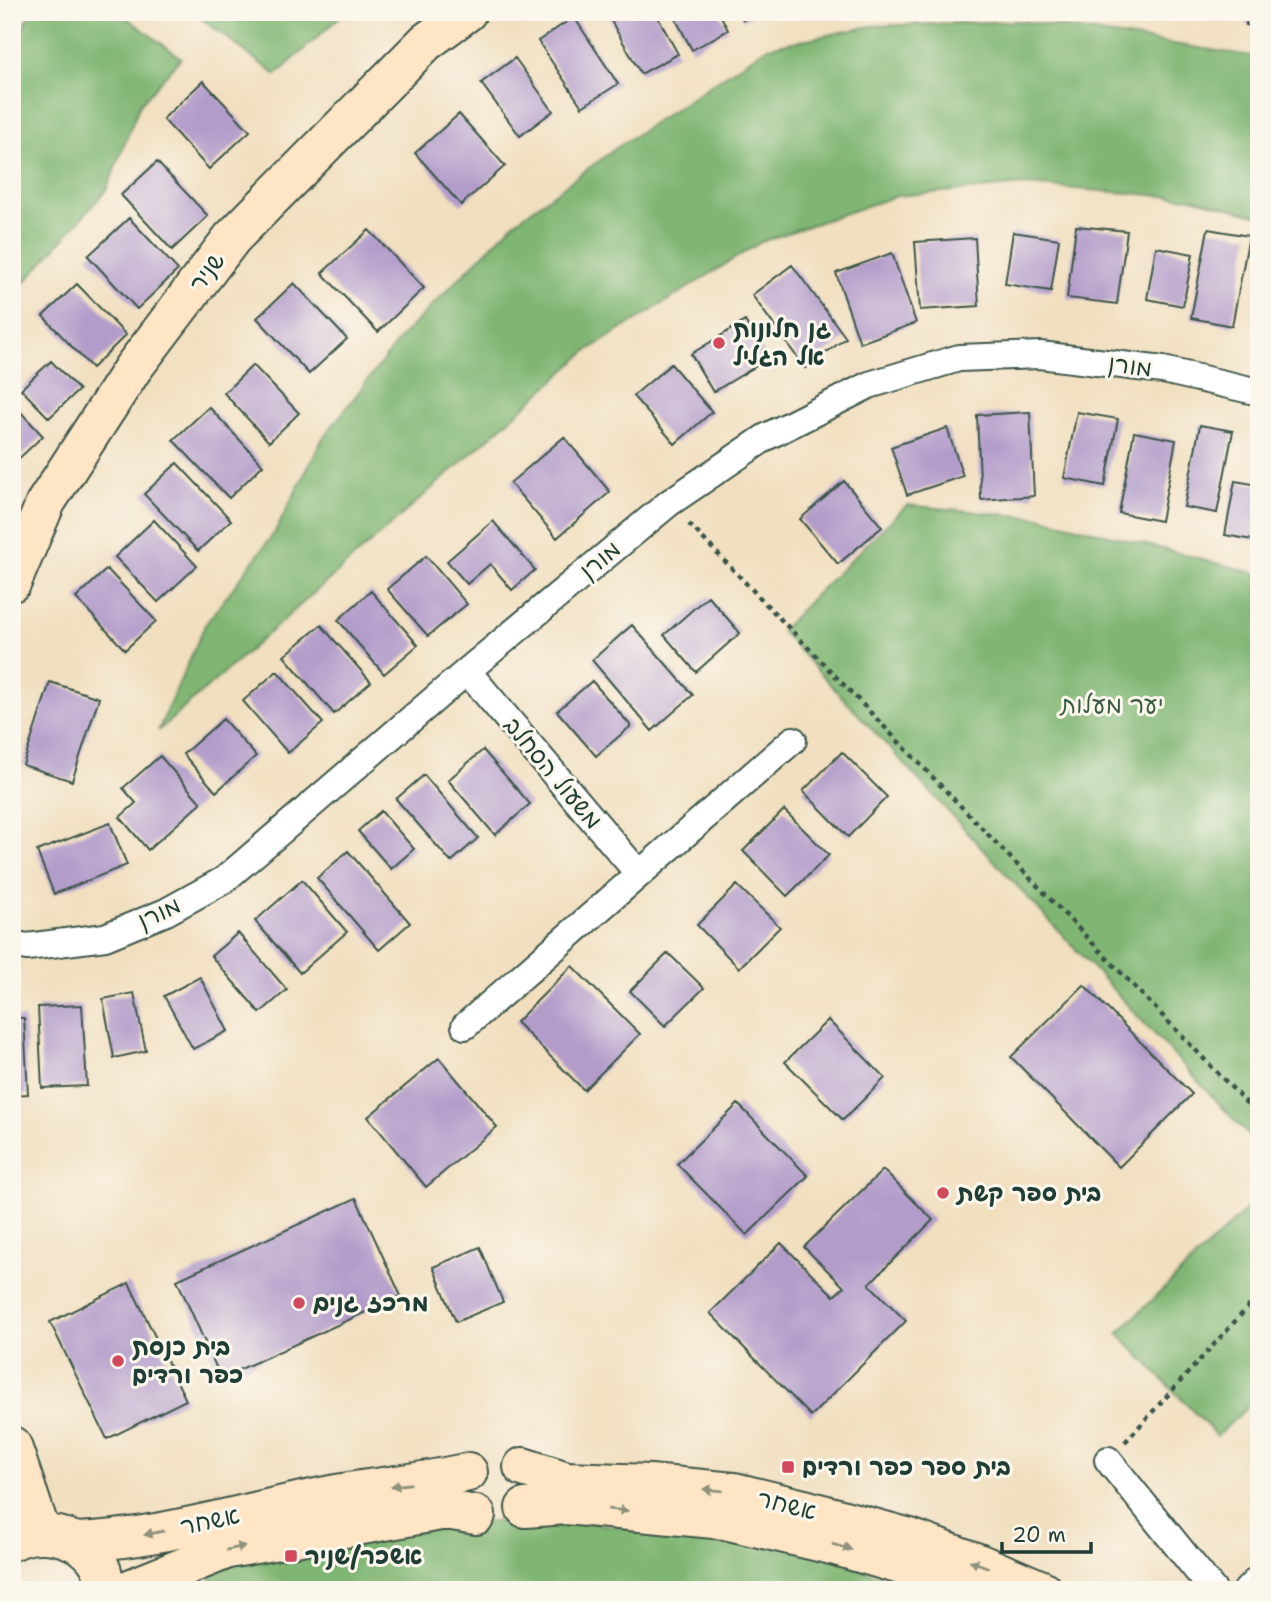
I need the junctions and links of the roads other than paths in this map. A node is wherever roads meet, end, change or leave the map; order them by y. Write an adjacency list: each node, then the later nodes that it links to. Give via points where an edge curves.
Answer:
1 (467, 12): 3 (main road, שניר, via 426,42 232,238 133,368 46,502)
2 (1259, 392): 4 (street, מורן, via 1163,370 1040,355 958,358 869,385 766,437 668,503)
3 (12, 582)
4 (467, 671): 6 (street, משעול הסחלב); 7 (street, מורן, via 224,880 166,912 105,937 27,947)
5 (793, 740): 6 (street)
6 (639, 874): 8 (street)
7 (12, 944)
8 (465, 1026)
9 (12, 1446): 15 (main road)
10 (1108, 1460): 21 (street)
11 (523, 1467): 12 (main road, via 497,1455 475,1463); 13 (main road, via 531,1483); 20 (main road, אשחר, one-way to 11, via 910,1538 734,1492 567,1481)
12 (468, 1472): 14 (main road, via 464,1495); 15 (main road, אשחר, one-way to 15, via 117,1540)
13 (526, 1507): 14 (main road, via 510,1520 499,1522); 19 (main road, אשחר, one-way to 19, via 566,1505 725,1520 836,1546 928,1573)
14 (476, 1515): 18 (main road, אשחר, one-way to 14, via 229,1549 446,1510)
15 (43, 1538): 17 (main road, via 92,1556)
16 (1259, 1578): 22 (street)
17 (104, 1590)
18 (127, 1590)
19 (964, 1590)
20 (1042, 1590)
21 (1213, 1590)
22 (1247, 1590)

